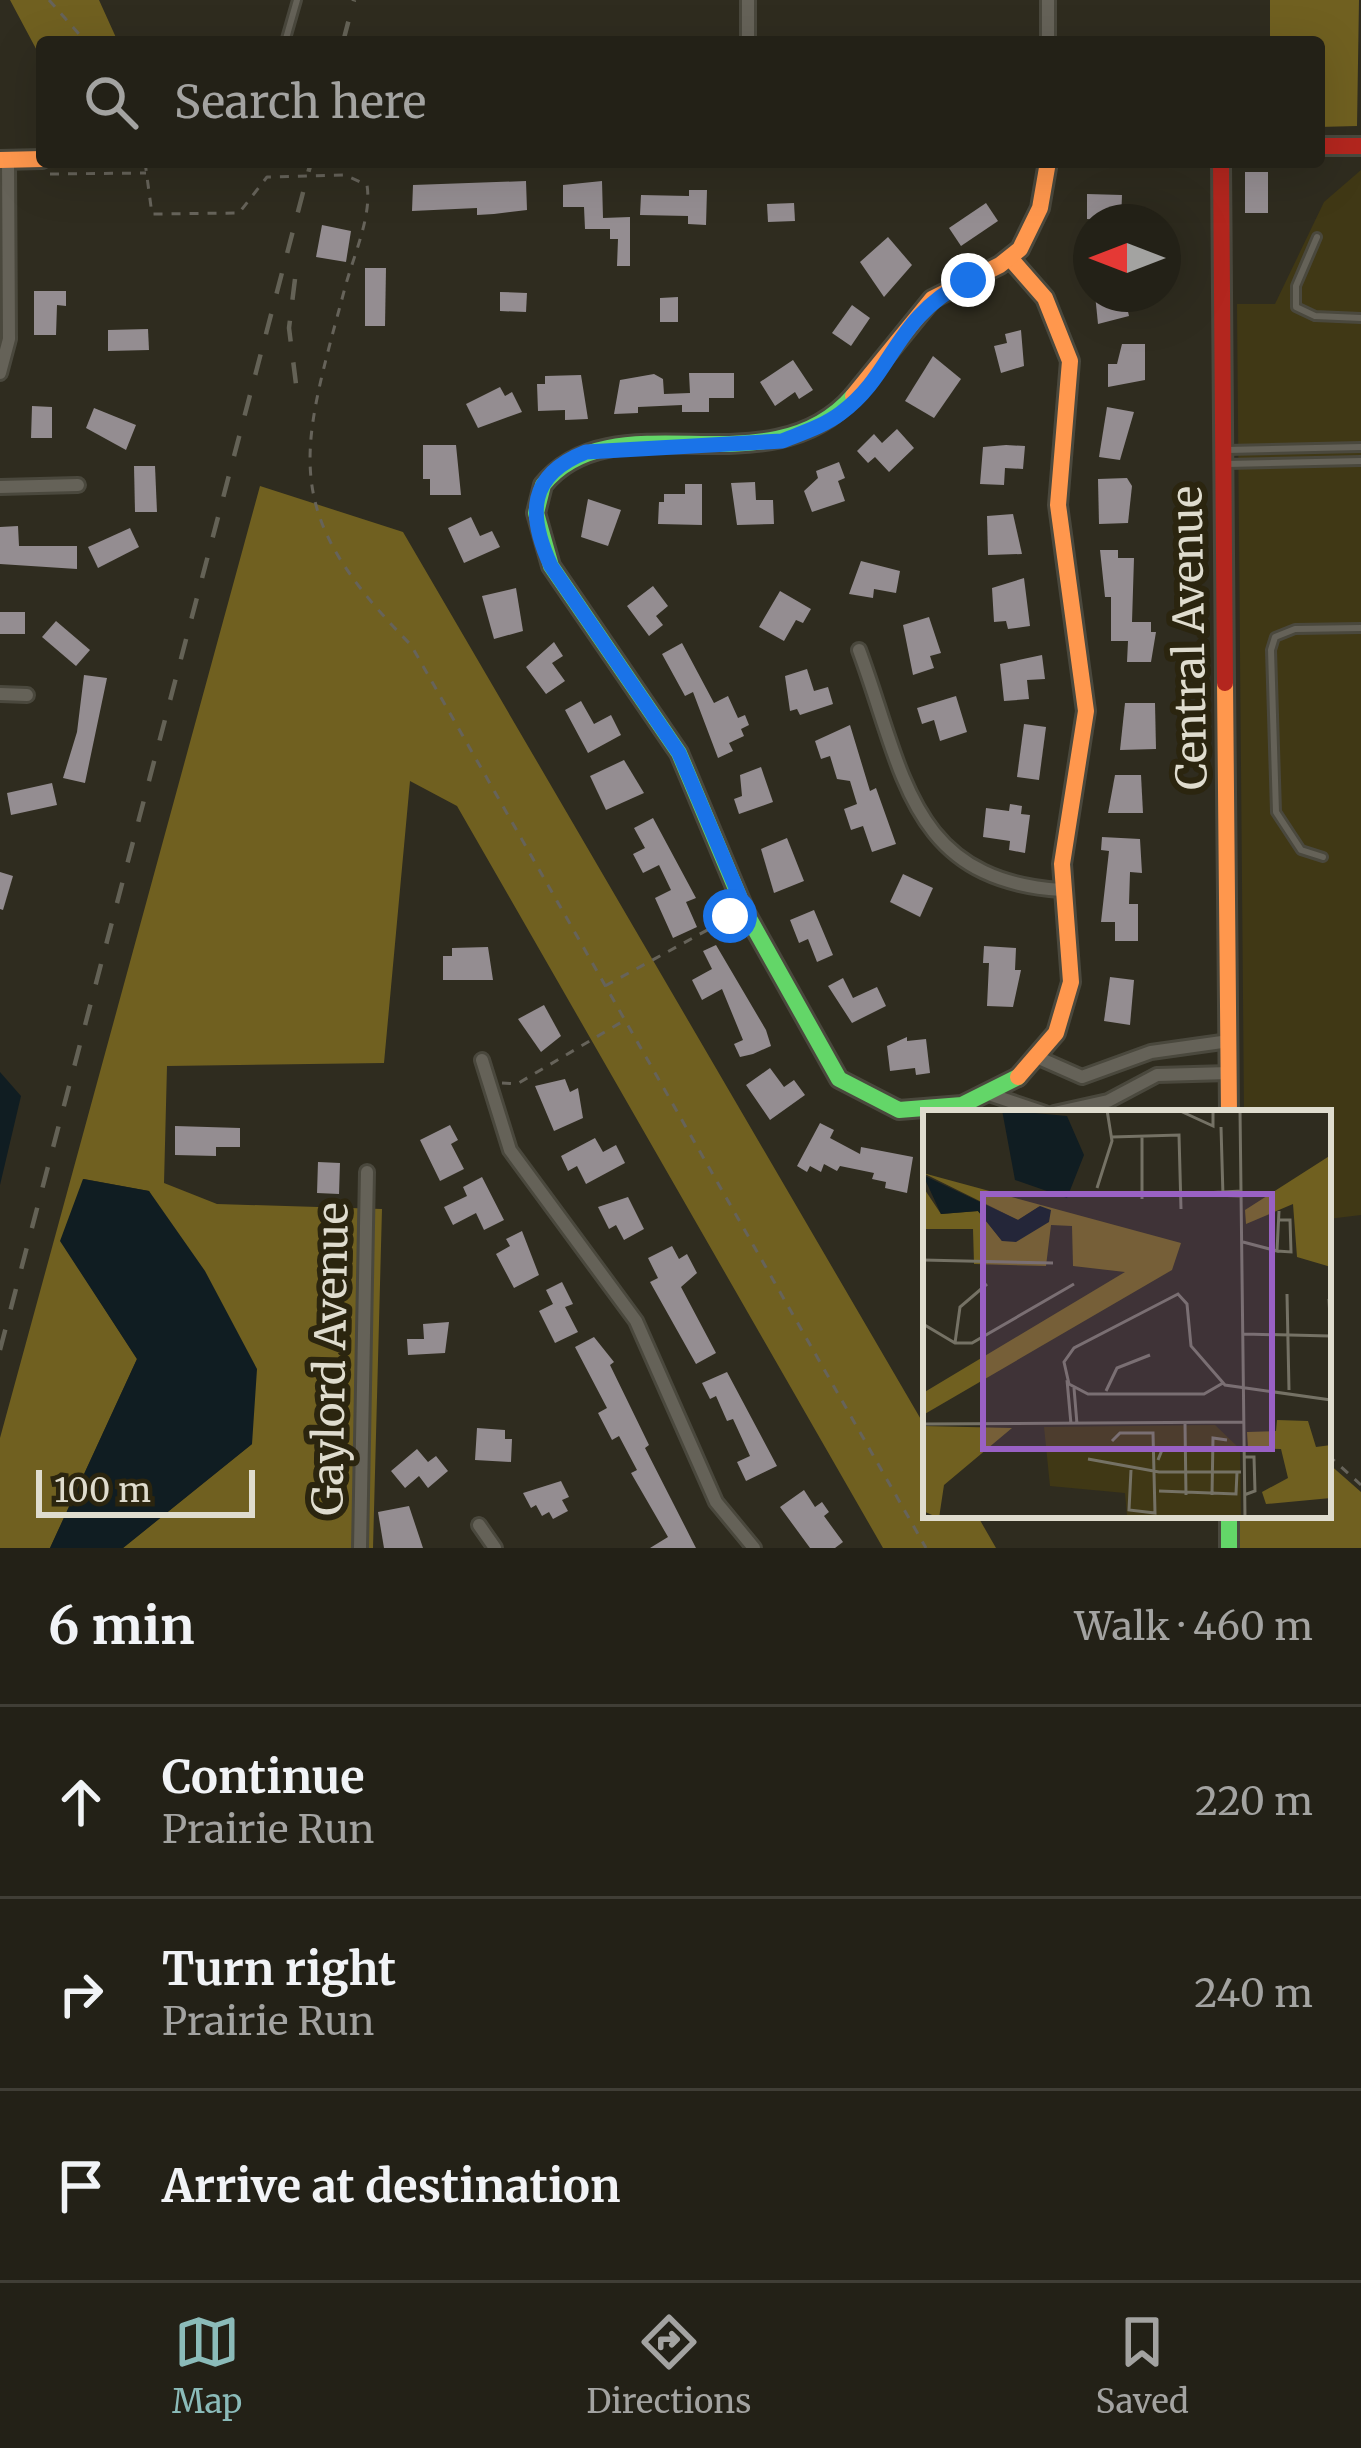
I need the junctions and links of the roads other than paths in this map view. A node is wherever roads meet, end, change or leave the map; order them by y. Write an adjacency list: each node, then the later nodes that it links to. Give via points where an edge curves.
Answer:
1 (297, 0): 4 (lane)
2 (748, 0): 5 (street)
3 (1048, 0): 6 (street)
4 (287, 36)
5 (748, 36)
6 (1048, 36)
7 (1325, 146): 8 (street)
8 (1361, 146)
9 (4, 160): 10 (street); 15 (street)
10 (36, 166)
11 (1047, 168): 14 (street, via 1033,230)
12 (1221, 168): 19 (street, Central Avenue)
13 (1317, 238): 16 (lane, via 1296,286 1296,307)
14 (1010, 258): 28 (street, via 1045,298 1070,361 1058,506 1085,711); 33 (street, via 935,297 844,411 811,430 782,441 586,452 559,463 535,503 551,566 679,753 745,909 839,1079 899,1110)
15 (5, 263): 17 (street, via 9,339)
16 (1361, 318)
17 (0, 373)
18 (1361, 447): 19 (lane)
19 (1224, 457): 20 (lane); 29 (street, Central Avenue)
20 (1361, 461)
21 (78, 485): 22 (street)
22 (0, 487)
23 (1361, 628): 27 (lane, via 1287,630 1271,650 1276,812 1301,850)
24 (859, 650): 28 (street, via 931,830 981,875)
25 (0, 694): 26 (street)
26 (27, 694)
27 (1323, 857)
28 (1061, 896): 30 (street, via 1071,982)
29 (1229, 1041): 30 (street, via 1151,1052 1082,1077); 32 (street, Central Avenue)
30 (1040, 1058): 33 (street)
31 (482, 1060): 41 (street, via 510,1150 636,1321 716,1502)
32 (1229, 1072): 35 (street, via 1157,1076 1108,1101); 36 (street, Central Avenue)
33 (992, 1095): 34 (street)
34 (1040, 1110)
35 (1064, 1110)
36 (1229, 1110)
37 (367, 1172): 39 (street, Gaylord Avenue)
38 (478, 1525): 40 (street)
39 (360, 1548)
40 (495, 1548)
41 (754, 1548)

